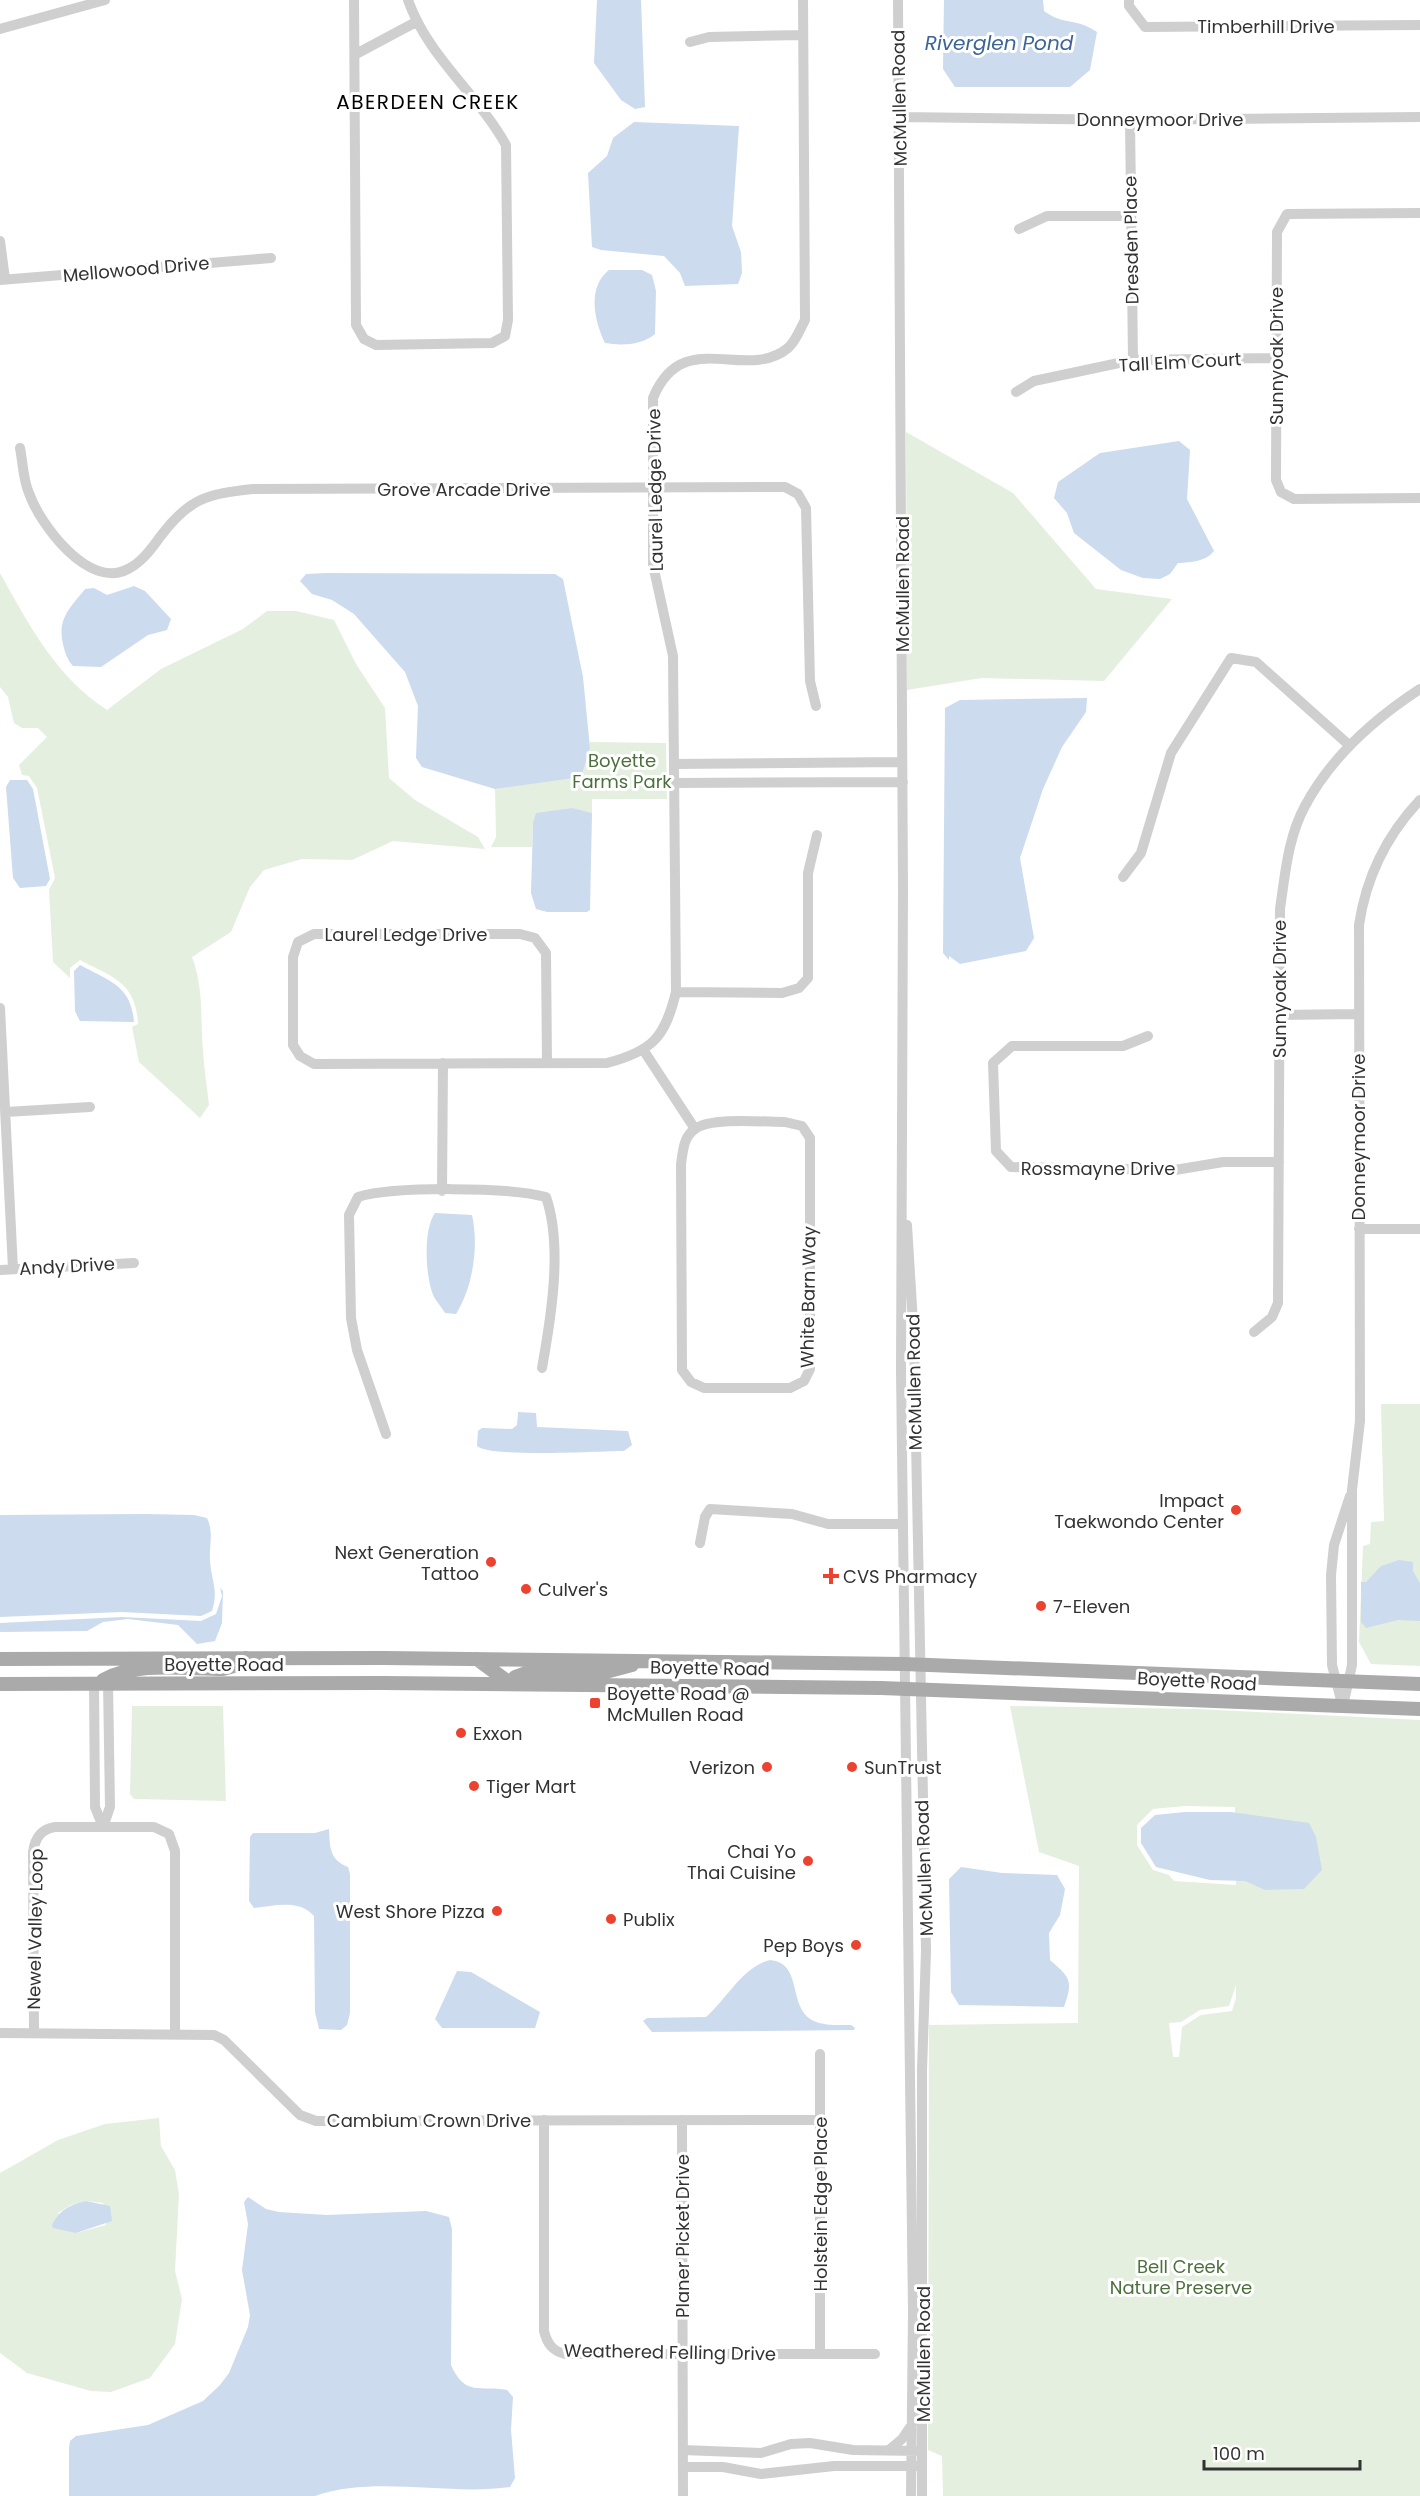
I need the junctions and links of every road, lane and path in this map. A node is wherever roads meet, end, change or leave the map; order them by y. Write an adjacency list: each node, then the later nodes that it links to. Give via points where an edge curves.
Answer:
1 (105, 0): 9 (street)
2 (354, 0): 12 (street)
3 (408, 0): 7 (street)
4 (803, 0): 10 (street, Laurel Ledge Drive)
5 (898, 0): 13 (street, McMullen Road)
6 (1129, 0): 8 (street, Timberhill Drive, via 1129,6 1145,27)
7 (416, 22): 12 (street); 12 (street, via 438,58 506,145 508,320 505,336 492,344 376,345 364,339 356,325)
8 (1420, 25)
9 (0, 29)
10 (803, 35): 11 (street, via 709,37); 26 (street, Laurel Ledge Drive, via 805,320 788,348 769,358 692,360 677,365 659,383 653,398)
11 (690, 42)
12 (356, 54)
13 (900, 117): 15 (street, Donneymoor Drive); 31 (street, McMullen Road)
14 (1420, 117): 15 (street, Donneymoor Drive)
15 (1130, 120): 17 (street, Dresden Place)
16 (1420, 214): 22 (street, Sunnyoak Drive, via 1287,214 1277,232)
17 (1130, 216): 18 (street, via 1047,216); 23 (street, Dresden Place)
18 (1019, 229)
19 (0, 241): 21 (street)
20 (271, 258): 21 (street, Mellowood Drive)
21 (2, 279)
22 (1277, 358): 23 (street, Tall Elm Court); 27 (street, Sunnyoak Drive, via 1276,480 1281,492 1294,499)
23 (1133, 360): 24 (street, Tall Elm Court, via 1034,381)
24 (1016, 392)
25 (20, 448): 26 (street, Grove Arcade Drive, via 27,491 37,513 68,552 97,572 111,573 127,570 136,563 187,507 213,493 265,489)
26 (652, 488): 29 (street, Grove Arcade Drive, via 785,487 798,494 806,508 810,681); 32 (street, Laurel Ledge Drive, via 653,565 673,656)
27 (1420, 498)
28 (1420, 689): 30 (street, Sunnyoak Drive)
29 (816, 706)
30 (1349, 745): 37 (street, via 1256,663 1232,658 1170,753 1141,853); 41 (street, Sunnyoak Drive, via 1305,807 1287,856 1280,909)
31 (902, 762): 32 (street); 33 (street, McMullen Road)
32 (674, 764): 34 (street, Laurel Ledge Drive)
33 (903, 782): 34 (street); 56 (street, McMullen Road)
34 (674, 783): 38 (street, Laurel Ledge Drive)
35 (1420, 800): 40 (street, Donneymoor Drive, via 1383,850 1364,896 1359,925)
36 (817, 835): 38 (street, via 808,873 808,978 799,988 782,993)
37 (1124, 877)
38 (676, 992): 43 (street, Laurel Ledge Drive, via 669,1018)
39 (0, 1008): 47 (street)
40 (1357, 1014): 41 (street); 51 (street, Donneymoor Drive)
41 (1279, 1015): 49 (street, Sunnyoak Drive)
42 (1148, 1036): 49 (street, Rossmayne Drive, via 1123,1046 1012,1046 993,1063 996,1151 1011,1167 1175,1170 1223,1162)
43 (644, 1051): 45 (street, Laurel Ledge Drive, via 607,1063); 48 (street)
44 (443, 1063): 45 (street, Laurel Ledge Drive); 45 (street, Laurel Ledge Drive, via 314,1064 300,1056 293,1045 293,957 298,942 314,934 520,934 535,938 546,953); 50 (street)
45 (546, 1063)
46 (90, 1107): 47 (street)
47 (6, 1112): 54 (street)
48 (695, 1129): 48 (street, White Barn Way, via 715,1123 785,1122 802,1126 810,1138 810,1370 804,1381 790,1388 704,1388 691,1383 682,1370 681,1164 684,1142)
49 (1279, 1162): 57 (street, Sunnyoak Drive, via 1278,1303 1272,1317)
50 (442, 1191): 58 (street, via 525,1191 546,1197 553,1216 553,1307); 59 (street, via 375,1192 358,1197 349,1215 351,1318 357,1350)
51 (1359, 1229): 52 (street); 60 (street, Donneymoor Drive, via 1360,1421)
52 (1420, 1229)
53 (134, 1263): 54 (street, Andy Drive)
54 (13, 1269): 55 (street, Andy Drive)
55 (0, 1270)
56 (906, 1281): 61 (street, McMullen Road); 68 (street, McMullen Road)
57 (1254, 1332)
58 (542, 1368)
59 (386, 1434)
60 (1352, 1490): 69 (street, Donneymoor Drive, via 1352,1665); 69 (street, Donneymoor Drive, via 1331,1559 1332,1665)
61 (903, 1524): 62 (street, via 828,1524 792,1514 710,1509); 67 (street, McMullen Road)
62 (700, 1543)
63 (246, 1658): 64 (main road, Boyette Road); 65 (main road, Boyette Road); 70 (main road, via 223,1669 135,1670)
64 (0, 1659)
65 (477, 1659): 66 (main road, Boyette Road); 72 (main road)
66 (643, 1661): 67 (main road, Boyette Road); 72 (main road, via 602,1673 526,1672)
67 (904, 1664): 68 (main road, Boyette Road); 74 (street, McMullen Road)
68 (919, 1665): 69 (main road, Boyette Road); 75 (street, McMullen Road)
69 (1342, 1681): 73 (main road, Boyette Road); 76 (street, Donneymoor Drive)
70 (101, 1682): 71 (main road, Boyette Road); 72 (main road, Boyette Road); 78 (street, via 110,1807)
71 (0, 1684)
72 (511, 1684): 74 (main road, Boyette Road)
73 (1420, 1684)
74 (903, 1689): 75 (main road, Boyette Road); 89 (street, McMullen Road)
75 (919, 1689): 76 (main road, Boyette Road); 92 (street, McMullen Road, via 926,1951)
76 (1343, 1706): 77 (main road, Boyette Road)
77 (1420, 1709)
78 (104, 1827): 80 (street, Newel Valley Loop, via 49,1828 42,1831 34,1844); 81 (street, Newel Valley Loop, via 154,1827 169,1834 173,1842)
79 (0, 2033): 80 (street, Cambium Crown Drive)
80 (34, 2033): 81 (street, Cambium Crown Drive)
81 (175, 2033): 83 (street, Cambium Crown Drive, via 220,2037 300,2115 310,2120)
82 (820, 2054): 85 (street, Holstein Edge Place)
83 (544, 2120): 84 (street, Cambium Crown Drive); 86 (street, Weathered Felling Drive, via 544,2331 548,2342 565,2354)
84 (682, 2120): 85 (street, Cambium Crown Drive); 86 (street, Planer Picket Drive)
85 (820, 2120): 87 (street, Holstein Edge Place)
86 (683, 2354): 87 (street, Weathered Felling Drive); 90 (street, Planer Picket Drive)
87 (820, 2354): 88 (street, Weathered Felling Drive)
88 (875, 2354)
89 (913, 2423): 91 (street); 92 (street, McMullen Road)
90 (683, 2450): 91 (street, via 761,2453 810,2443 853,2450); 94 (street, Planer Picket Drive)
91 (889, 2450): 92 (street)
92 (918, 2451): 93 (street, McMullen Road)
93 (917, 2466): 94 (street, via 834,2466 761,2474 715,2466); 96 (street, McMullen Road); 97 (street, McMullen Road)
94 (683, 2467): 95 (street, Planer Picket Drive)
95 (683, 2496)
96 (911, 2496)
97 (922, 2496)

